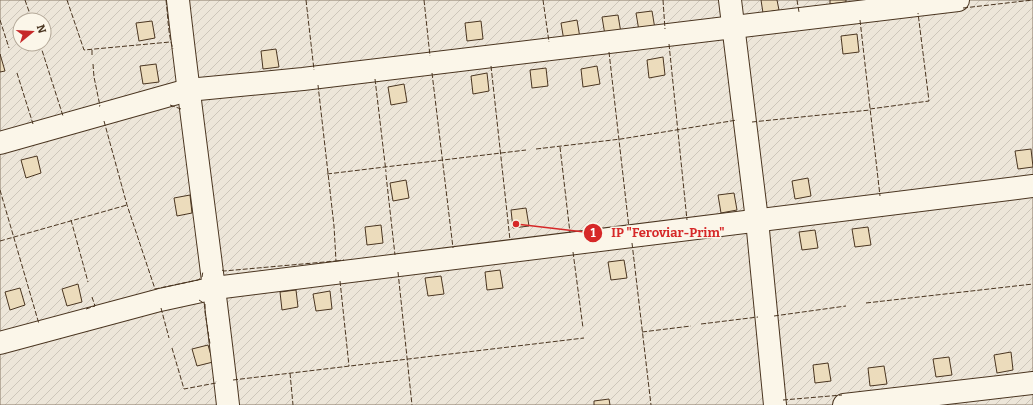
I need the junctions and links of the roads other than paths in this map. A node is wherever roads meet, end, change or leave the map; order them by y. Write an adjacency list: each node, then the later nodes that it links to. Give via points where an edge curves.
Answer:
1 (178, 0): 5 (street)
2 (730, 0): 4 (street)
3 (958, 0): 4 (street)
4 (734, 28): 5 (street, via 303,79); 8 (street)
5 (188, 90): 6 (street); 9 (street)
6 (0, 143)
7 (1033, 186): 8 (street)
8 (757, 220): 9 (street); 13 (street)
9 (215, 288): 10 (street, via 160,300); 12 (street)
10 (0, 343)
11 (1033, 383): 14 (street)
12 (228, 405)
13 (776, 405)
14 (844, 405)

